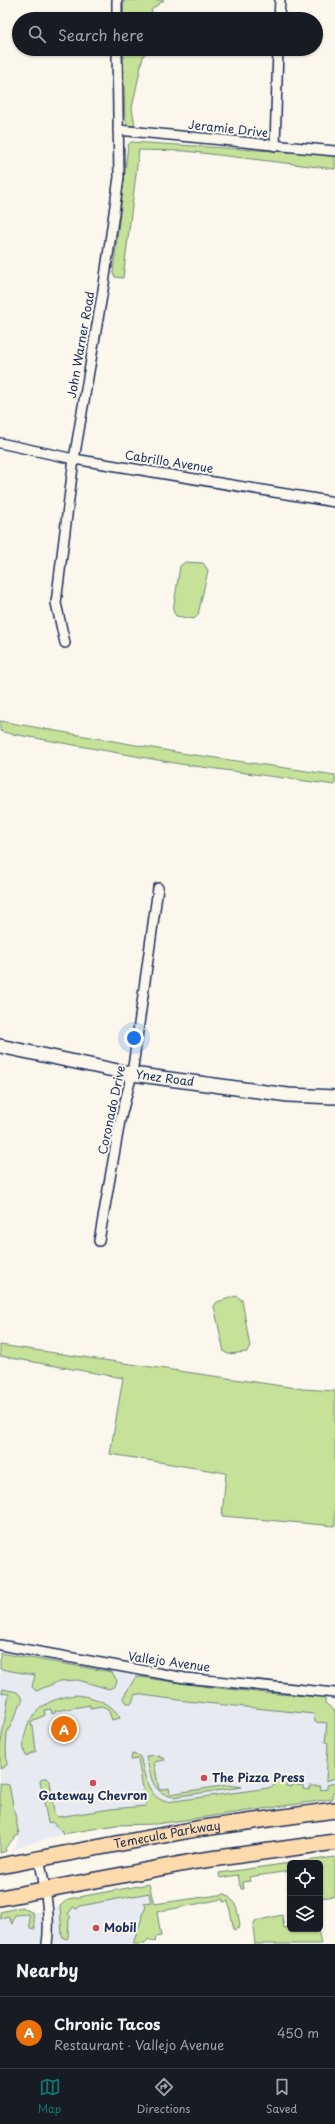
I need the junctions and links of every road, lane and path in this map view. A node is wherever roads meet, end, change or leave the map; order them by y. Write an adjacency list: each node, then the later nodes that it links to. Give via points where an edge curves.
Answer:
1 (117, 0): 3 (street)
2 (280, 0): 4 (street)
3 (117, 12)
4 (279, 12)
5 (117, 56): 7 (street, John Warner Road)
6 (278, 56): 8 (street)
7 (118, 130): 8 (street, Jeramie Drive); 11 (street, John Warner Road, via 119,177 104,284)
8 (275, 146): 9 (street, Jeramie Drive)
9 (335, 151)
10 (0, 443): 11 (street, Cabrillo Avenue)
11 (74, 459): 12 (street, Cabrillo Avenue); 13 (street, John Warner Road, via 56,603)
12 (335, 502)
13 (64, 643)
14 (158, 888): 16 (street, Coronado Drive)
15 (0, 1046): 16 (main road, Ynez Road)
16 (132, 1074): 17 (main road, Ynez Road, via 288,1095); 18 (street, Coronado Drive, via 120,1121)
17 (334, 1098)
18 (99, 1241)
19 (0, 1644): 20 (street, Vallejo Avenue, via 185,1678)
20 (335, 1693)
21 (335, 1810): 23 (main road, Temecula Parkway, via 196,1829)
22 (335, 1842): 25 (main road, via 197,1861)
23 (40, 1858): 24 (main road, Temecula Parkway); 25 (street)
24 (0, 1866)
25 (46, 1889): 26 (main road); 27 (street)
26 (0, 1898)
27 (47, 1944)

